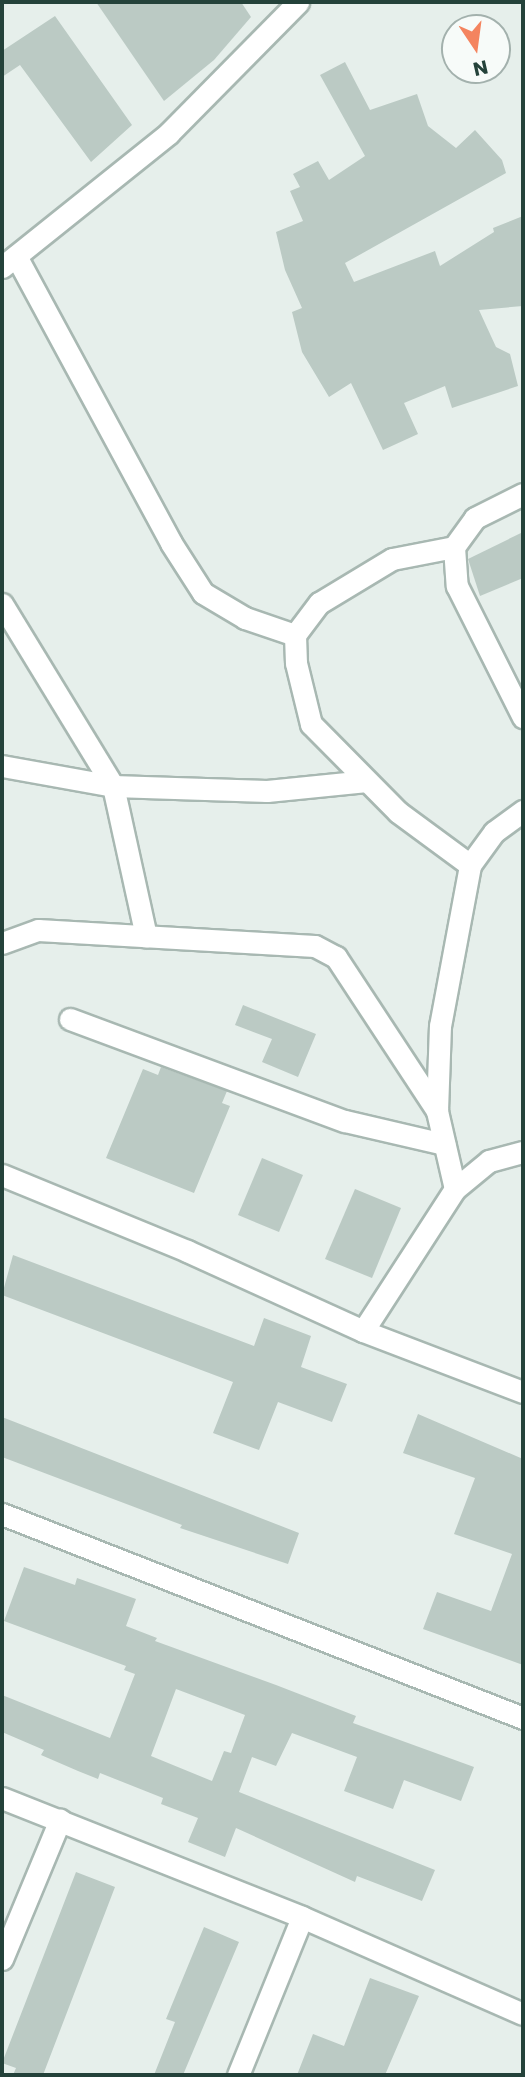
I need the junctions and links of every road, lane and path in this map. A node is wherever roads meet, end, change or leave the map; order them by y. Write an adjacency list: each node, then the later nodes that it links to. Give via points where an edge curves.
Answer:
1 (298, 2): 2 (street, via 169,133)
2 (9, 262): 6 (street, via 203,593 244,618)
3 (523, 494): 4 (street, via 475,518)
4 (454, 547): 6 (street, via 392,559 370,571 319,603); 7 (street, via 457,586)
5 (2, 604): 10 (street)
6 (295, 635): 9 (street, via 296,663 311,724)
7 (523, 717)
8 (2, 766): 10 (street)
9 (367, 781): 10 (street, via 267,791); 12 (street, via 398,812)
10 (113, 786): 13 (street)
11 (523, 811): 12 (street, via 494,832)
12 (470, 865): 16 (street, via 440,1026)
13 (146, 936): 14 (street, via 38,930); 16 (street, via 315,946 336,957)
14 (2, 943)
15 (70, 1019): 17 (street, via 345,1121)
16 (437, 1111): 17 (street)
17 (444, 1144): 20 (street)
18 (523, 1152): 20 (street, via 489,1161)
19 (2, 1175): 21 (street, via 187,1251)
20 (455, 1189): 21 (street)
21 (363, 1331): 22 (street)
22 (523, 1392)
23 (2, 1514): 24 (street)
24 (523, 1718)
25 (2, 1798): 26 (street)
26 (60, 1820): 27 (street); 28 (street)
27 (302, 1917): 29 (street); 30 (street)
28 (2, 1959)
29 (523, 2014)
30 (238, 2075)

